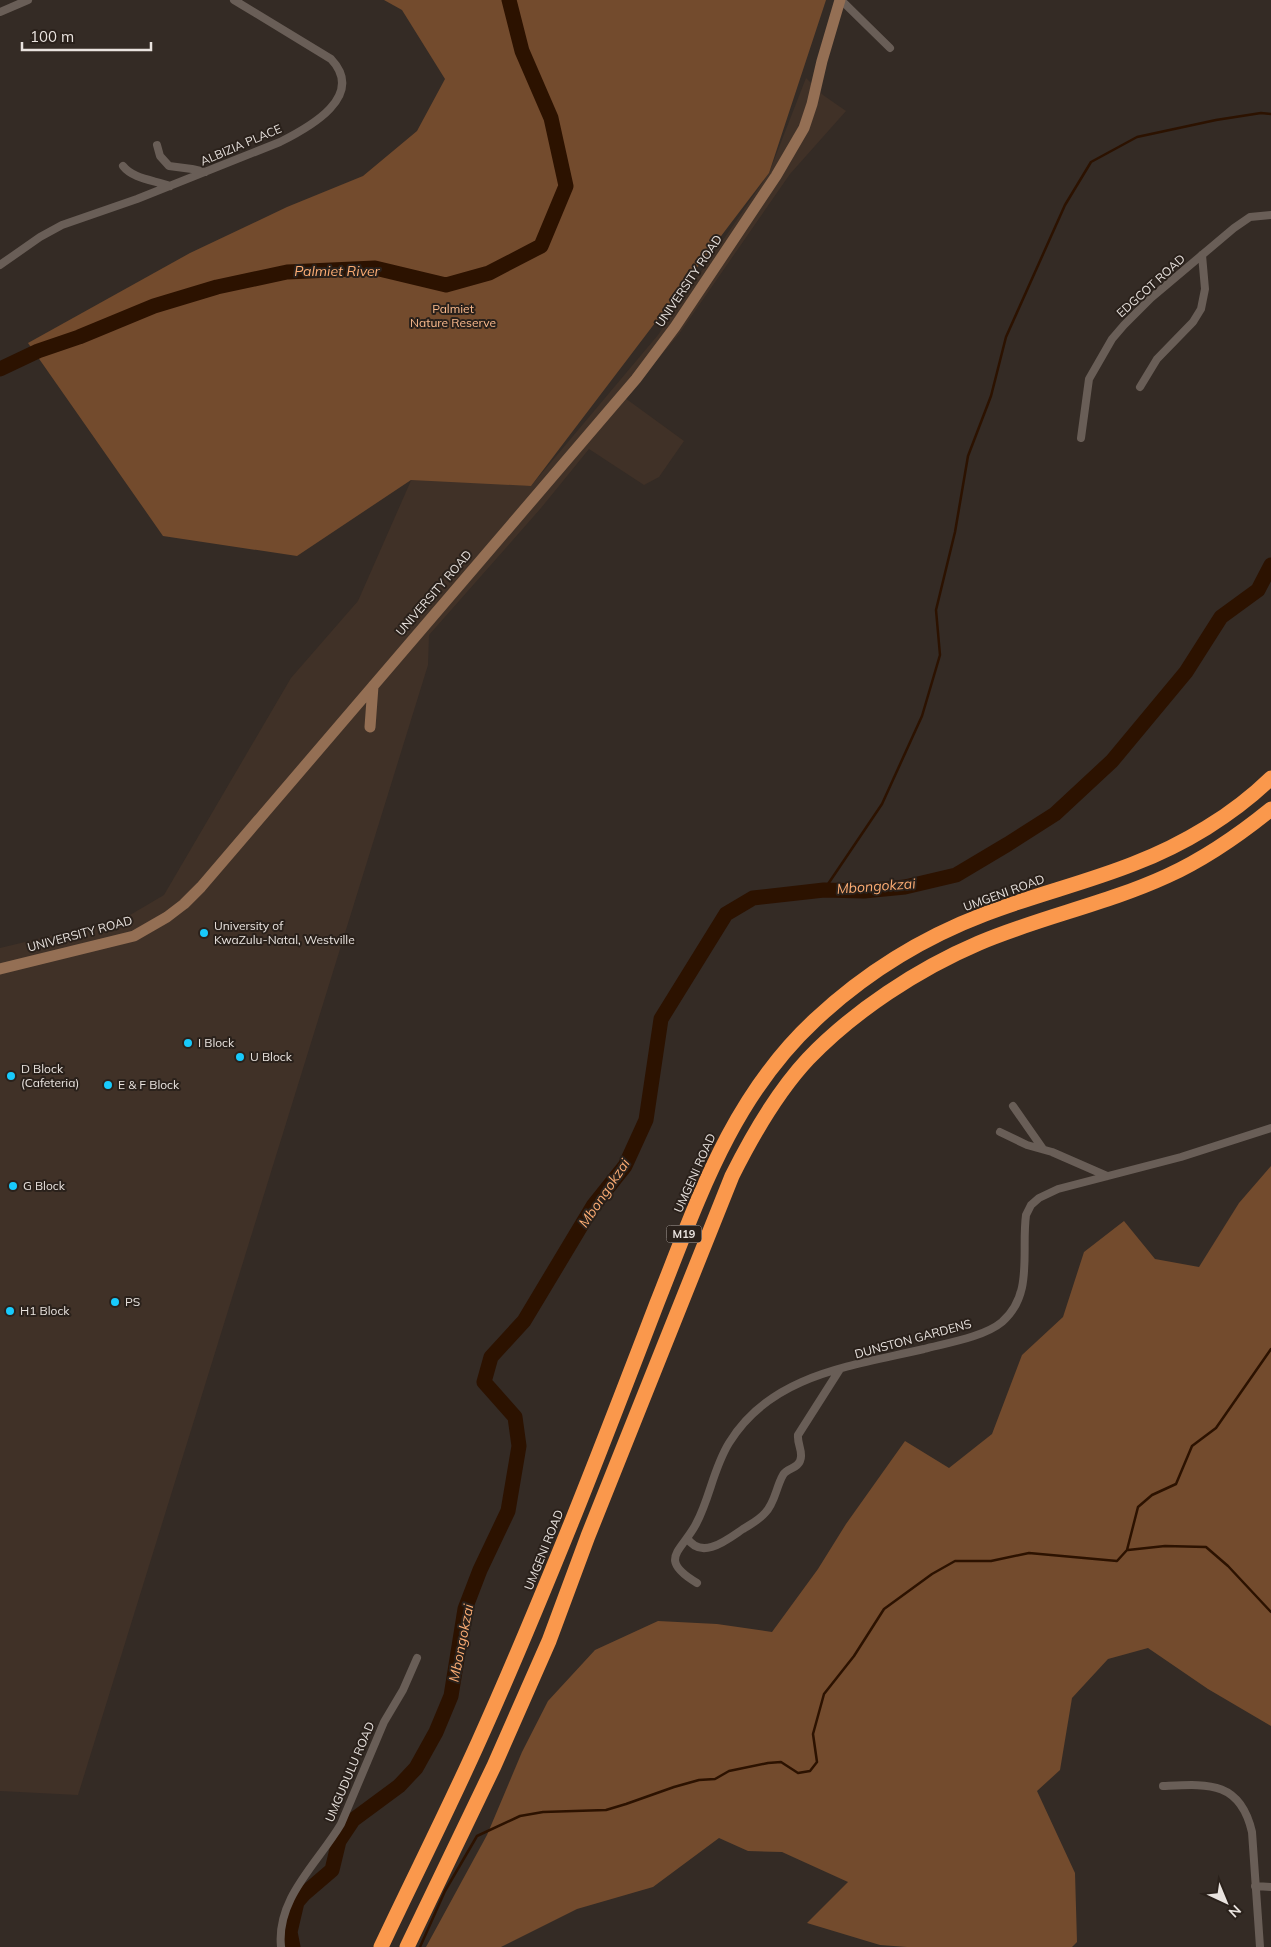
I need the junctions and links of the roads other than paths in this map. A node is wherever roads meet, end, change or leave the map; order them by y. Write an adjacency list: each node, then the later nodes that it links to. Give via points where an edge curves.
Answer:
1 (28, 0): 4 (street)
2 (234, 0): 8 (street, ALBIZIA PLACE, via 332,59 340,70 343,88 328,110 295,134)
3 (840, 0): 5 (street); 15 (street, UNIVERSITY ROAD, via 804,128 776,176 655,356)
4 (0, 12)
5 (890, 48)
6 (157, 146): 8 (street, via 160,156 169,166)
7 (123, 166): 9 (street, via 134,176)
8 (205, 172): 9 (street, ALBIZIA PLACE)
9 (170, 186): 12 (street, ALBIZIA PLACE, via 62,225)
10 (1271, 215): 11 (street, EDGCOT ROAD, via 1244,220)
11 (1202, 255): 13 (street, via 1205,289 1201,309 1193,322 1157,359); 14 (street, EDGCOT ROAD, via 1135,312 1112,339 1089,379)
12 (0, 265)
13 (1140, 386)
14 (1081, 438)
15 (373, 686): 16 (street); 19 (street, UNIVERSITY ROAD, via 201,887 167,917 134,936)
16 (370, 727)
17 (1271, 778): 33 (highway, UMGENI ROAD / M19, via 1225,814 1173,847 1134,864 985,914 893,959 815,1020 782,1053 759,1083 713,1163 527,1631)
18 (1271, 809): 34 (highway, M19, via 1203,857 1167,876 980,943 934,964 856,1016 808,1060 781,1095 732,1176 548,1641 494,1766)
19 (0, 969)
20 (1013, 1106): 23 (street)
21 (1271, 1128): 24 (street, DUNSTON GARDENS, via 1181,1157)
22 (1000, 1132): 23 (street, via 1027,1146)
23 (1043, 1149): 24 (street)
24 (1107, 1176): 25 (street, DUNSTON GARDENS, via 1058,1189 1031,1205 1026,1215 1021,1295 1012,1312 1000,1324 960,1340)
25 (840, 1370): 26 (street, DUNSTON GARDENS, via 795,1384 772,1398 746,1422 719,1462 700,1517); 26 (street, via 798,1435 802,1455 800,1463 783,1474 765,1513 712,1547 695,1546)
26 (687, 1538): 27 (street, DUNSTON GARDENS, via 677,1552 676,1566)
27 (697, 1583)
28 (417, 1658): 32 (street, UMGUDULU ROAD, via 384,1722 341,1824 286,1908)
29 (1163, 1786): 30 (street, via 1200,1784 1221,1788 1242,1806 1252,1832)
30 (1255, 1886): 31 (street); 35 (street)
31 (1271, 1887)
32 (281, 1947)
33 (380, 1947)
34 (407, 1947)
35 (1260, 1947)

